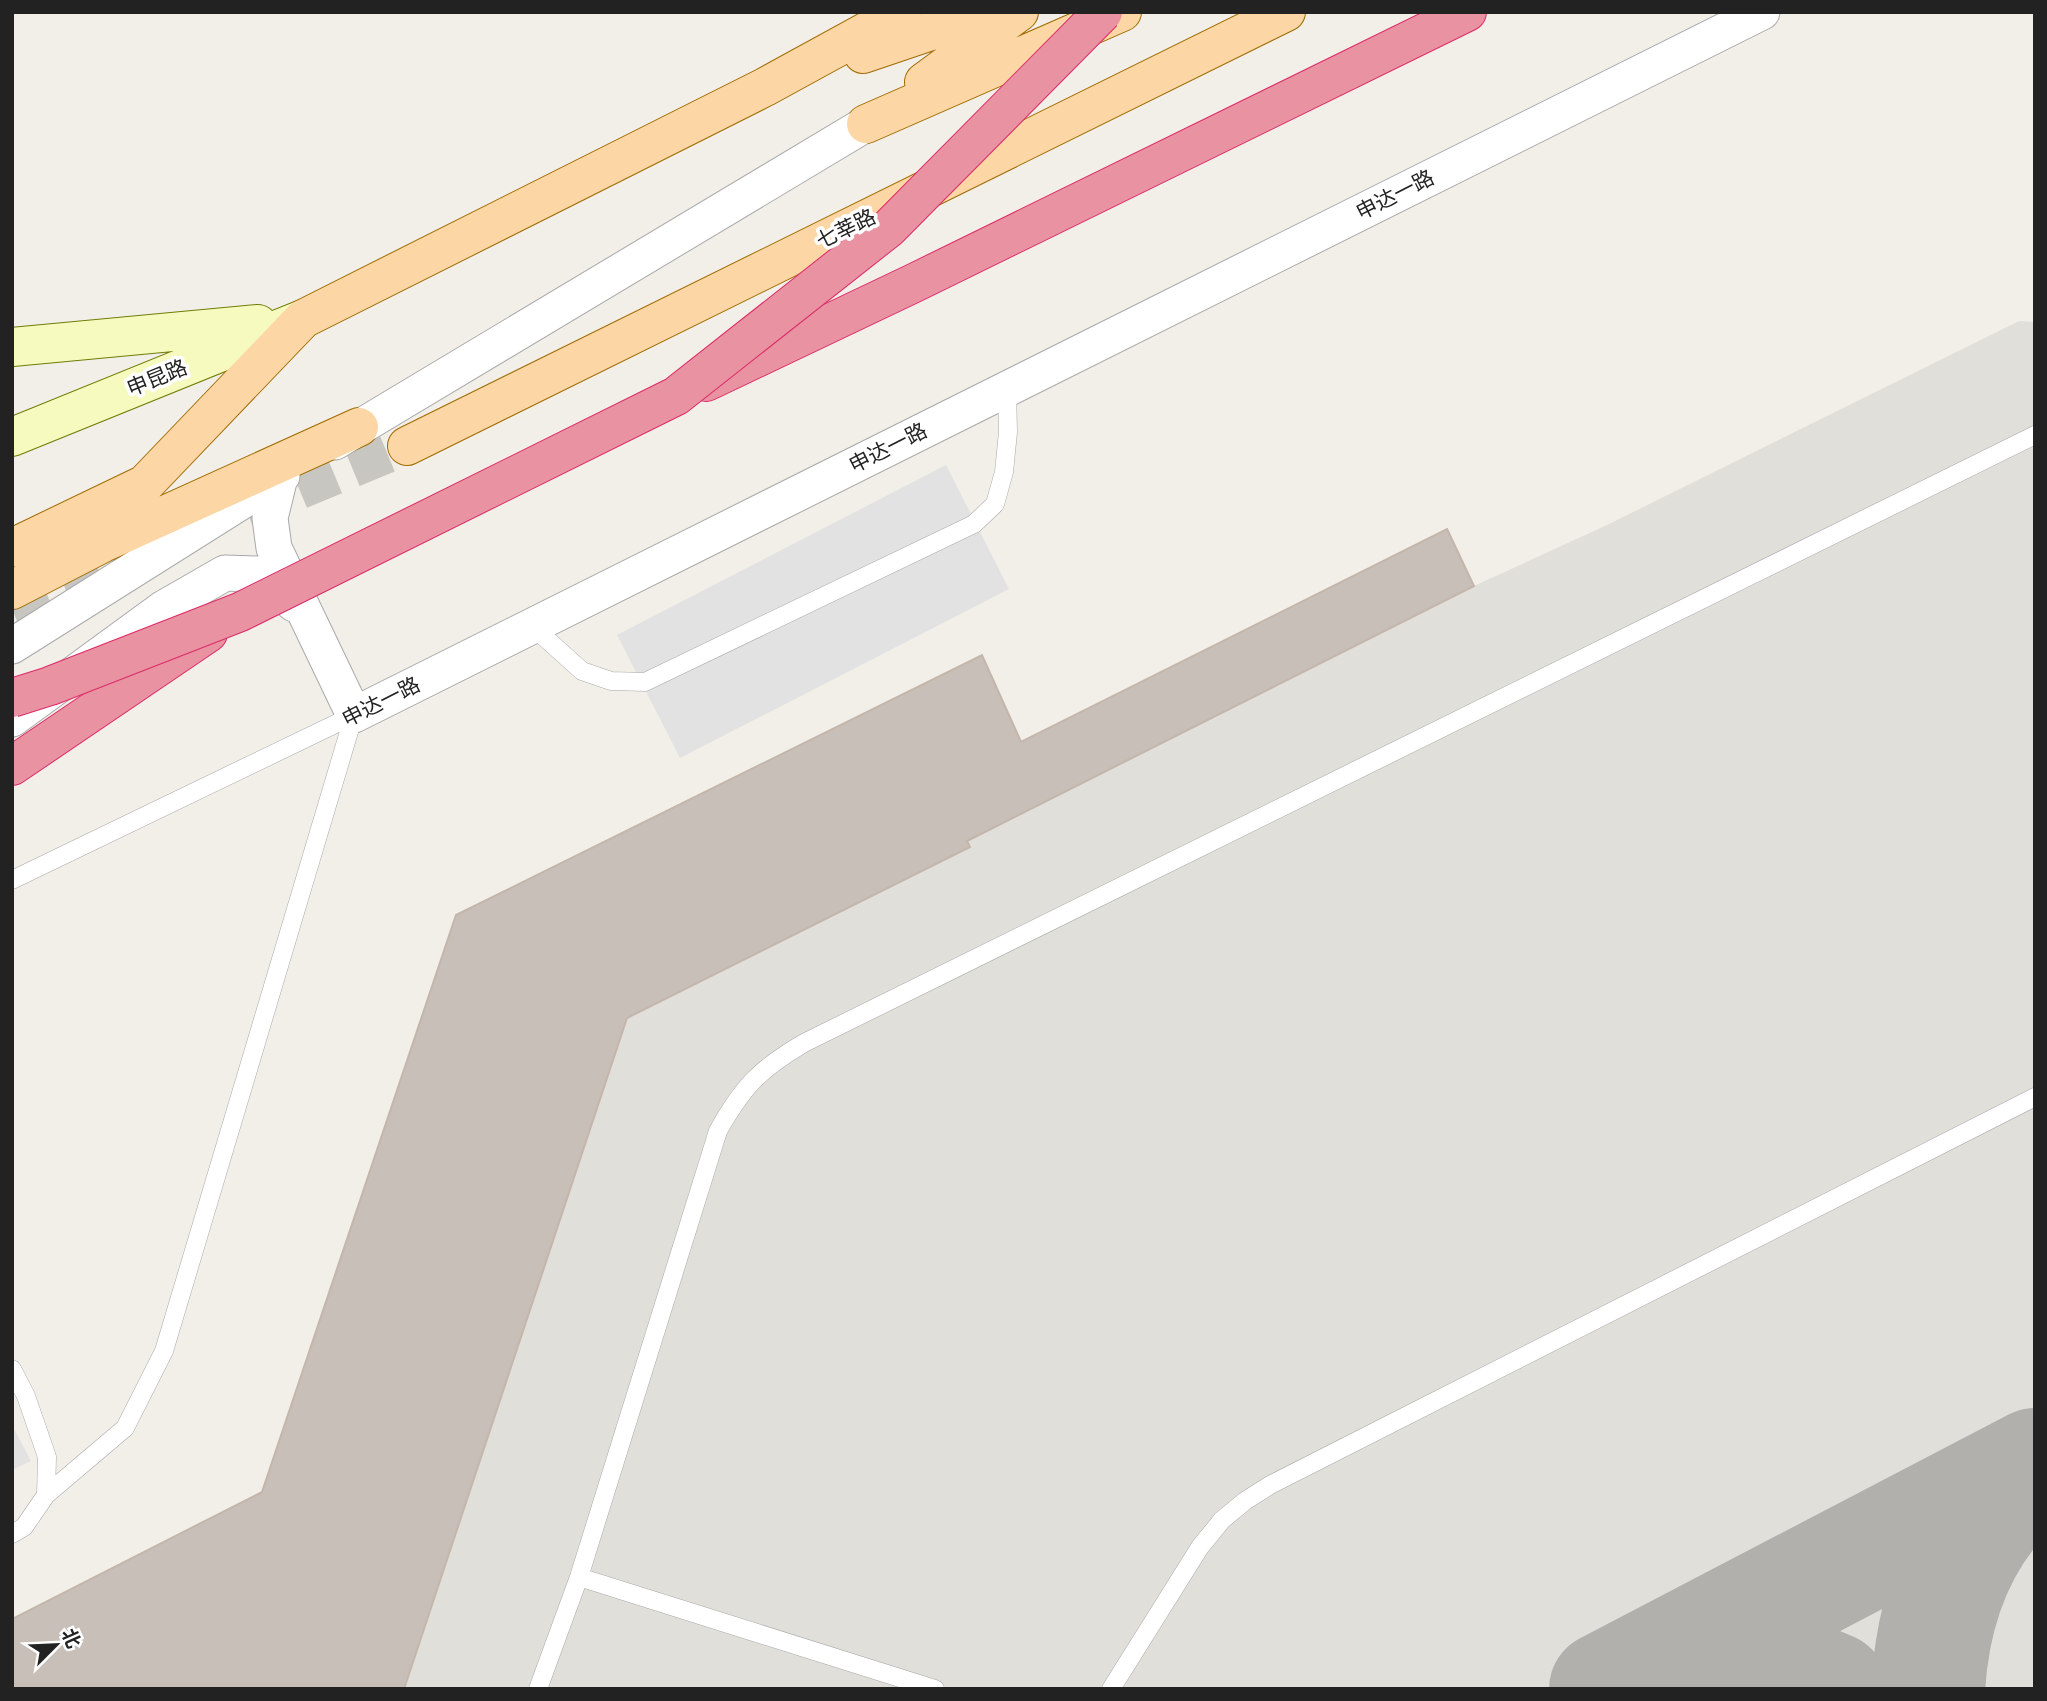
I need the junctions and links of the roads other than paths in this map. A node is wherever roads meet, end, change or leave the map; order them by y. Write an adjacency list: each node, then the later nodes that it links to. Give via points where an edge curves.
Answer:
1 (902, 12): 9 (main road)
2 (987, 12): 9 (main road)
3 (1019, 12): 10 (main road)
4 (1102, 12): 14 (highway, bridge, via 889,228)
5 (1122, 12): 10 (main road)
6 (1286, 12): 18 (main road, 七莘路)
7 (1467, 12): 14 (highway, bridge)
8 (1762, 12): 13 (street, 申达一路)
9 (765, 87): 11 (main road)
10 (866, 124): 15 (street)
11 (303, 320): 12 (main road); 17 (main road, 申昆路); 20 (main road, via 145,484)
12 (12, 347)
13 (1007, 388): 24 (street, 申达一路); 24 (lane, via 1004,471 995,504 974,524 645,682 611,681 582,671)
14 (676, 396): 22 (highway, bridge)
15 (359, 427): 19 (street); 21 (main road, via 103,543)
16 (2035, 435): 35 (lane, via 774,1061 751,1080 718,1131)
17 (12, 437)
18 (407, 446)
19 (280, 477): 23 (street, via 270,518 274,548); 25 (street)
20 (12, 548)
21 (12, 590)
22 (240, 612): 26 (highway, bridge); 29 (highway, bridge)
23 (305, 614): 27 (street); 28 (street, via 259,574 225,573 163,608)
24 (532, 625): 27 (street, 申达一路)
25 (12, 646)
26 (12, 698)
27 (354, 715): 30 (lane, 申达一路); 33 (lane, via 164,1351 125,1428)
28 (12, 719)
29 (12, 766)
30 (12, 880)
31 (2035, 1097): 38 (lane, via 1253,1496 1222,1520 1200,1547)
32 (12, 1368): 33 (lane, via 47,1457)
33 (46, 1495): 34 (lane, via 24,1527)
34 (12, 1534)
35 (579, 1577): 36 (lane); 37 (lane)
36 (538, 1689)
37 (935, 1689)
38 (1111, 1689)

